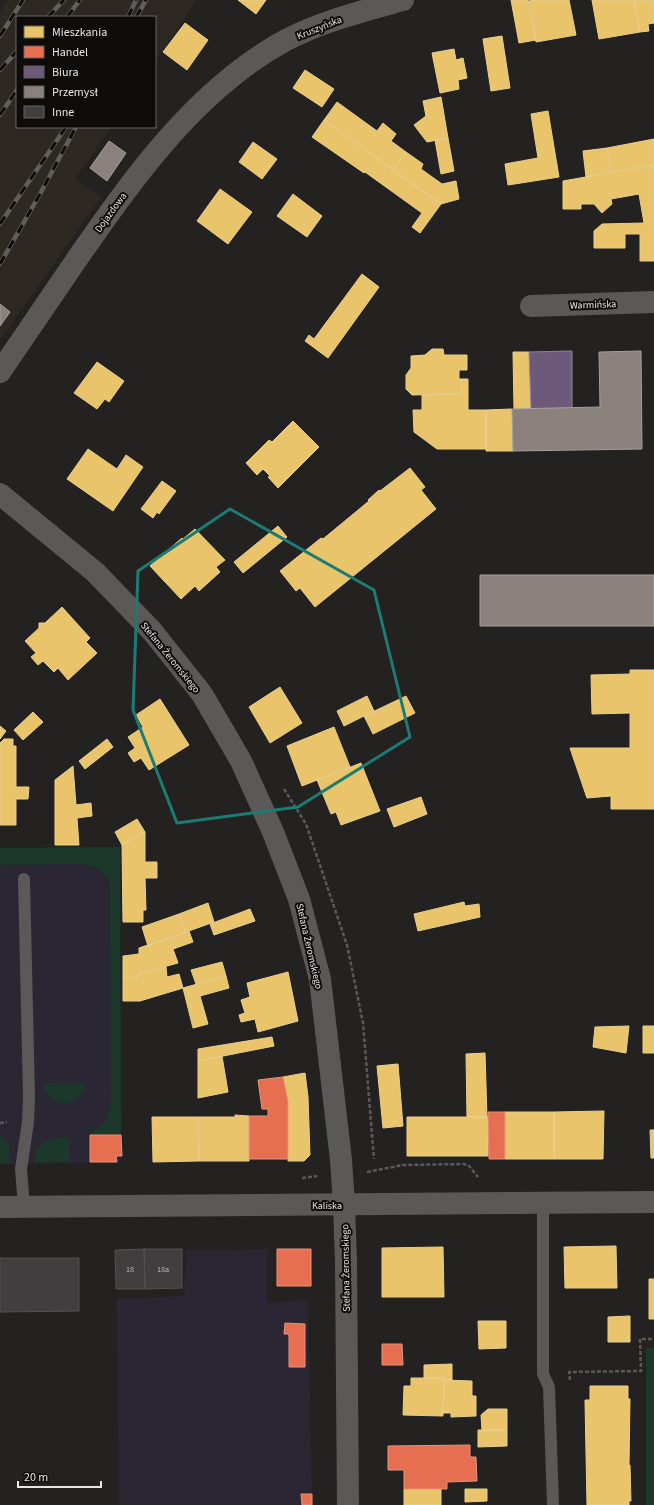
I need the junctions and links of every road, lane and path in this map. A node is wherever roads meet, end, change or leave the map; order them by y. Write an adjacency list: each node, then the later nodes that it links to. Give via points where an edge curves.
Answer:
1 (403, 0): 2 (street, Kruszyńska, via 333,20 286,40)
2 (241, 70): 5 (street, Dojazdowa, via 196,108 112,208)
3 (654, 302): 4 (street, Warmińska)
4 (531, 306)
5 (0, 372)
6 (0, 494): 10 (street, Stefana Żeromskiego, via 95,572 152,631 202,694 241,761 299,899 320,979)
7 (24, 879): 11 (lane, via 29,1097 21,1169)
8 (654, 1202): 9 (street, Kaliska)
9 (543, 1203): 10 (street, Kaliska); 16 (lane, via 543,1374 549,1387)
10 (344, 1205): 11 (street, Kaliska); 15 (street, Stefana Żeromskiego)
11 (24, 1206): 12 (street, Kaliska)
12 (0, 1207)
13 (654, 1339): 14 (path, via 640,1339 641,1371 569,1372)
14 (570, 1380)
15 (348, 1505)
16 (553, 1505)

